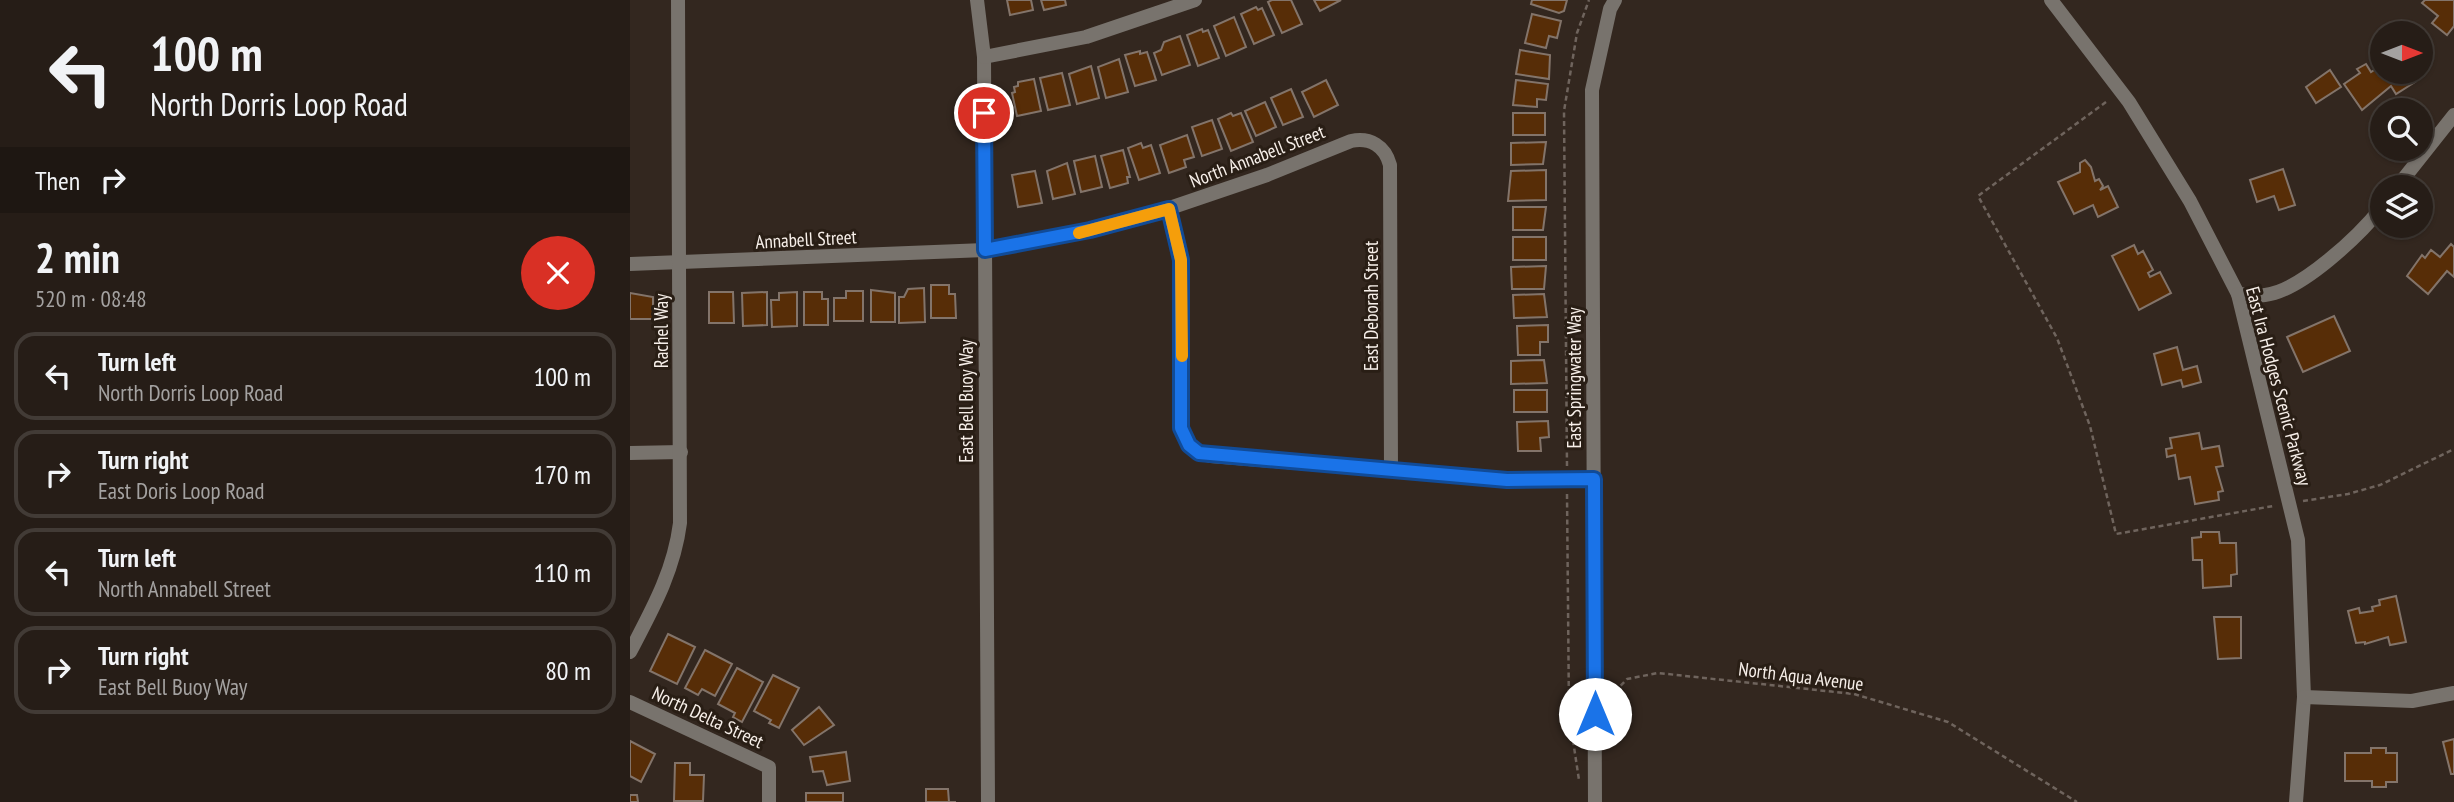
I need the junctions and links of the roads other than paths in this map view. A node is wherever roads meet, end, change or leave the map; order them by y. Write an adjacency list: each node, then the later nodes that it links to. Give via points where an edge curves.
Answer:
1 (678, 0): 14 (street, Rachel Way)
2 (977, 0): 6 (street, East Bell Buoy Way)
3 (1195, 0): 6 (street, via 1086,37)
4 (1615, 0): 19 (street, East Springwater Way, via 1592,90)
5 (2051, 0): 15 (street, East Ira Hodges Scenic Parkway, via 2129,102 2190,201)
6 (984, 57): 12 (street, East Bell Buoy Way)
7 (2454, 115): 9 (street)
8 (1379, 145): 10 (street, North Annabell Street, via 1351,141); 18 (street, East Deborah Street, via 1390,165)
9 (2406, 175)
10 (1169, 209): 12 (street, North Annabell Street); 18 (street, via 1181,260 1181,428 1189,445 1211,456)
11 (2370, 222): 15 (street, via 2336,255 2303,278 2267,295)
12 (985, 250): 14 (street, Annabell Street); 25 (street, East Bell Buoy Way)
13 (630, 264): 14 (street, Annabell Street)
14 (680, 264): 16 (street, Rachel Way)
15 (2238, 294): 22 (street, East Ira Hodges Scenic Parkway, via 2298,540)
16 (681, 452): 17 (street); 20 (street, Rachel Way, via 676,554)
17 (630, 453)
18 (1391, 471): 19 (street, via 1507,480)
19 (1594, 479): 26 (street, East Springwater Way)
20 (630, 652)
21 (2454, 693): 22 (street, via 2412,701)
22 (2305, 697): 27 (street, East Ira Hodges Scenic Parkway)
23 (630, 702): 24 (street, North Delta Street, via 769,767)
24 (769, 802)
25 (988, 802)
26 (1595, 802)
27 (2296, 802)

